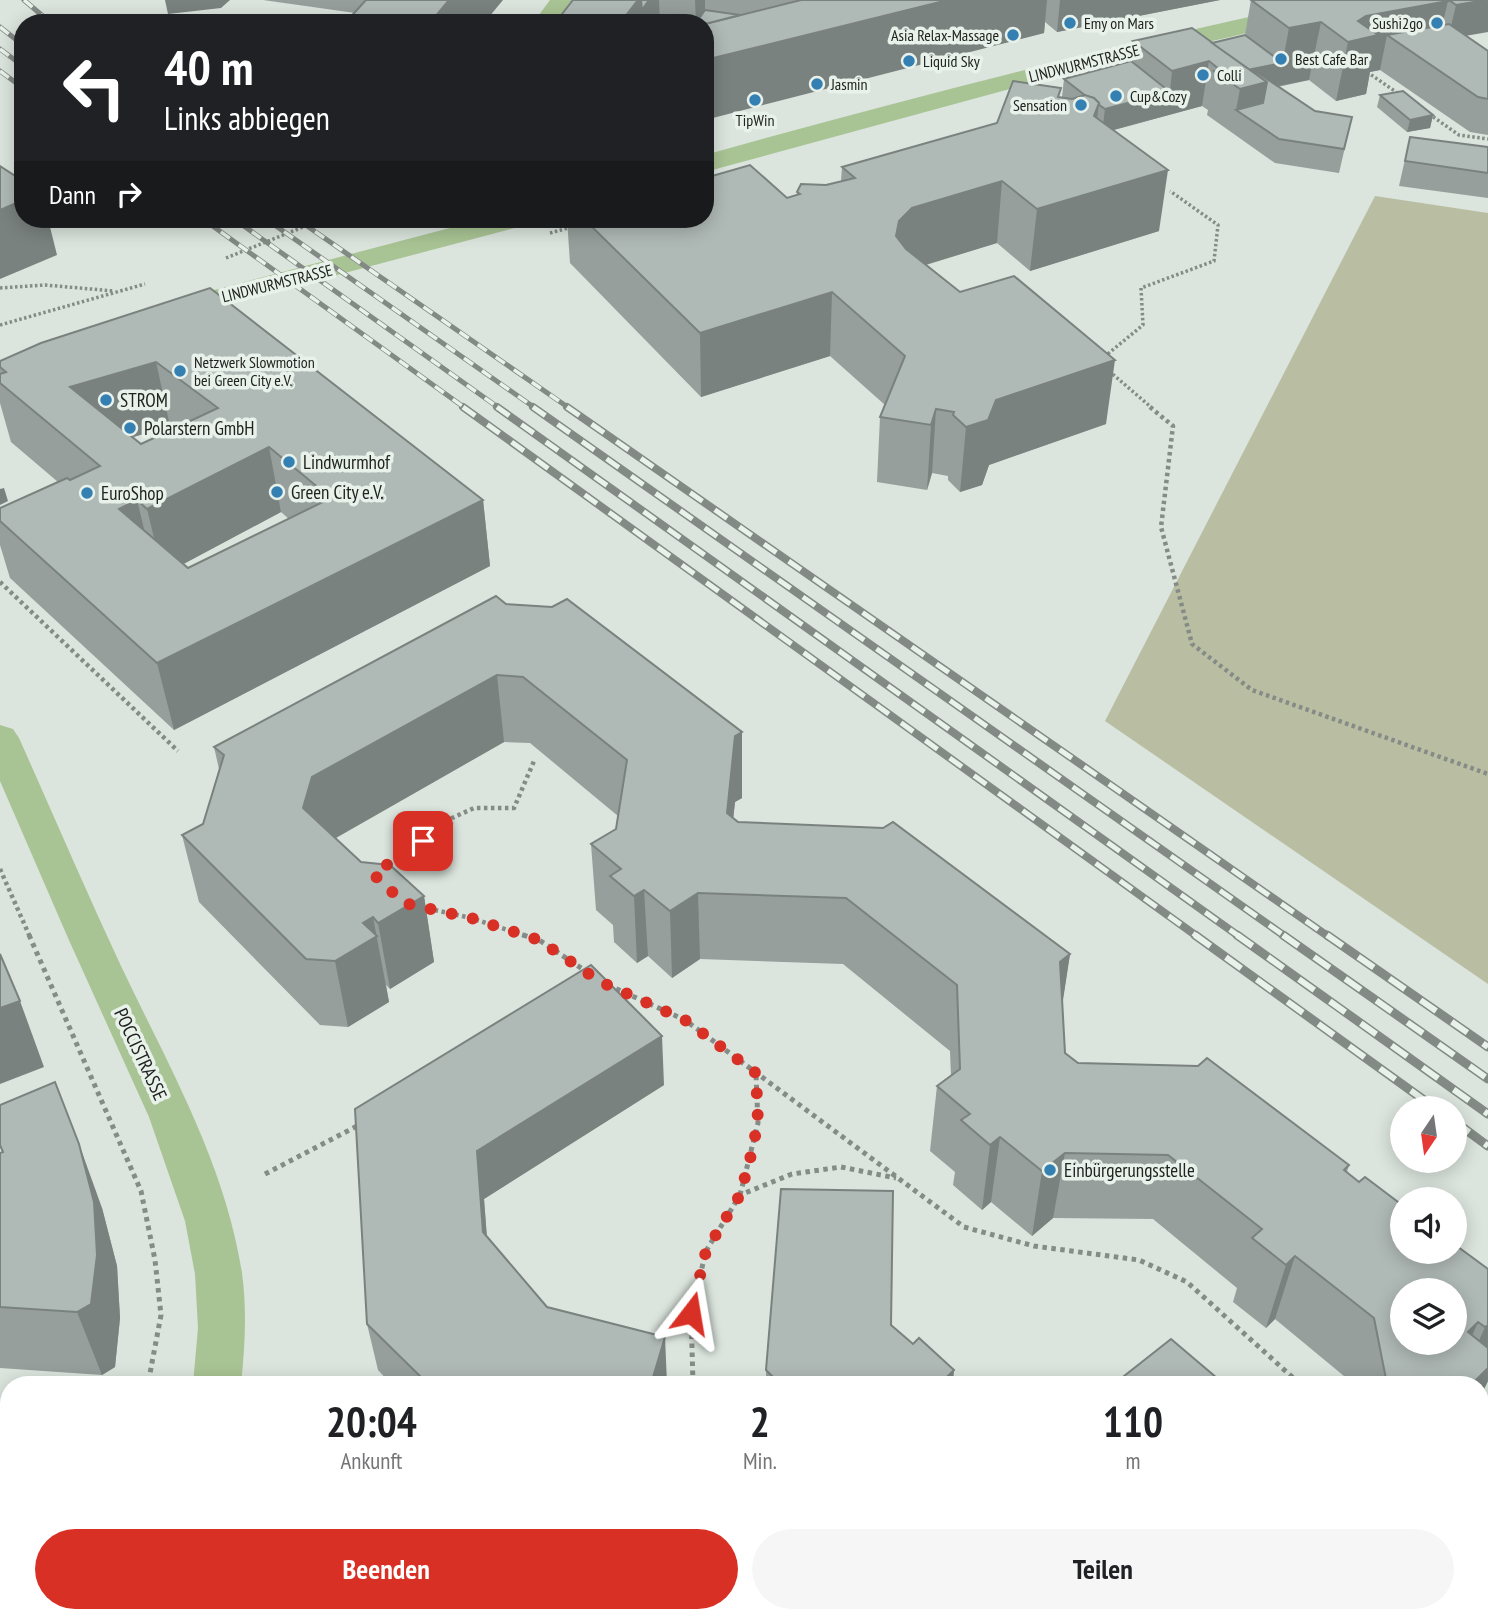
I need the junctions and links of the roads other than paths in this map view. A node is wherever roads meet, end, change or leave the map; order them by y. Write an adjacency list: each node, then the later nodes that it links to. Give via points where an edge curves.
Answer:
1 (563, 0): 3 (main road)
2 (1360, 0): 4 (main road, LINDWURMSTRASSE, via 1236,26)
3 (552, 14)
4 (850, 122): 5 (main road, LINDWURMSTRASSE); 6 (main road, LINDWURMSTRASSE)
5 (714, 149)
6 (714, 161)
7 (482, 228): 8 (main road, LINDWURMSTRASSE)
8 (155, 314)
9 (0, 738): 10 (main road, POCCISTRASSE, via 180,1137 204,1203 219,1266)
10 (217, 1376)

